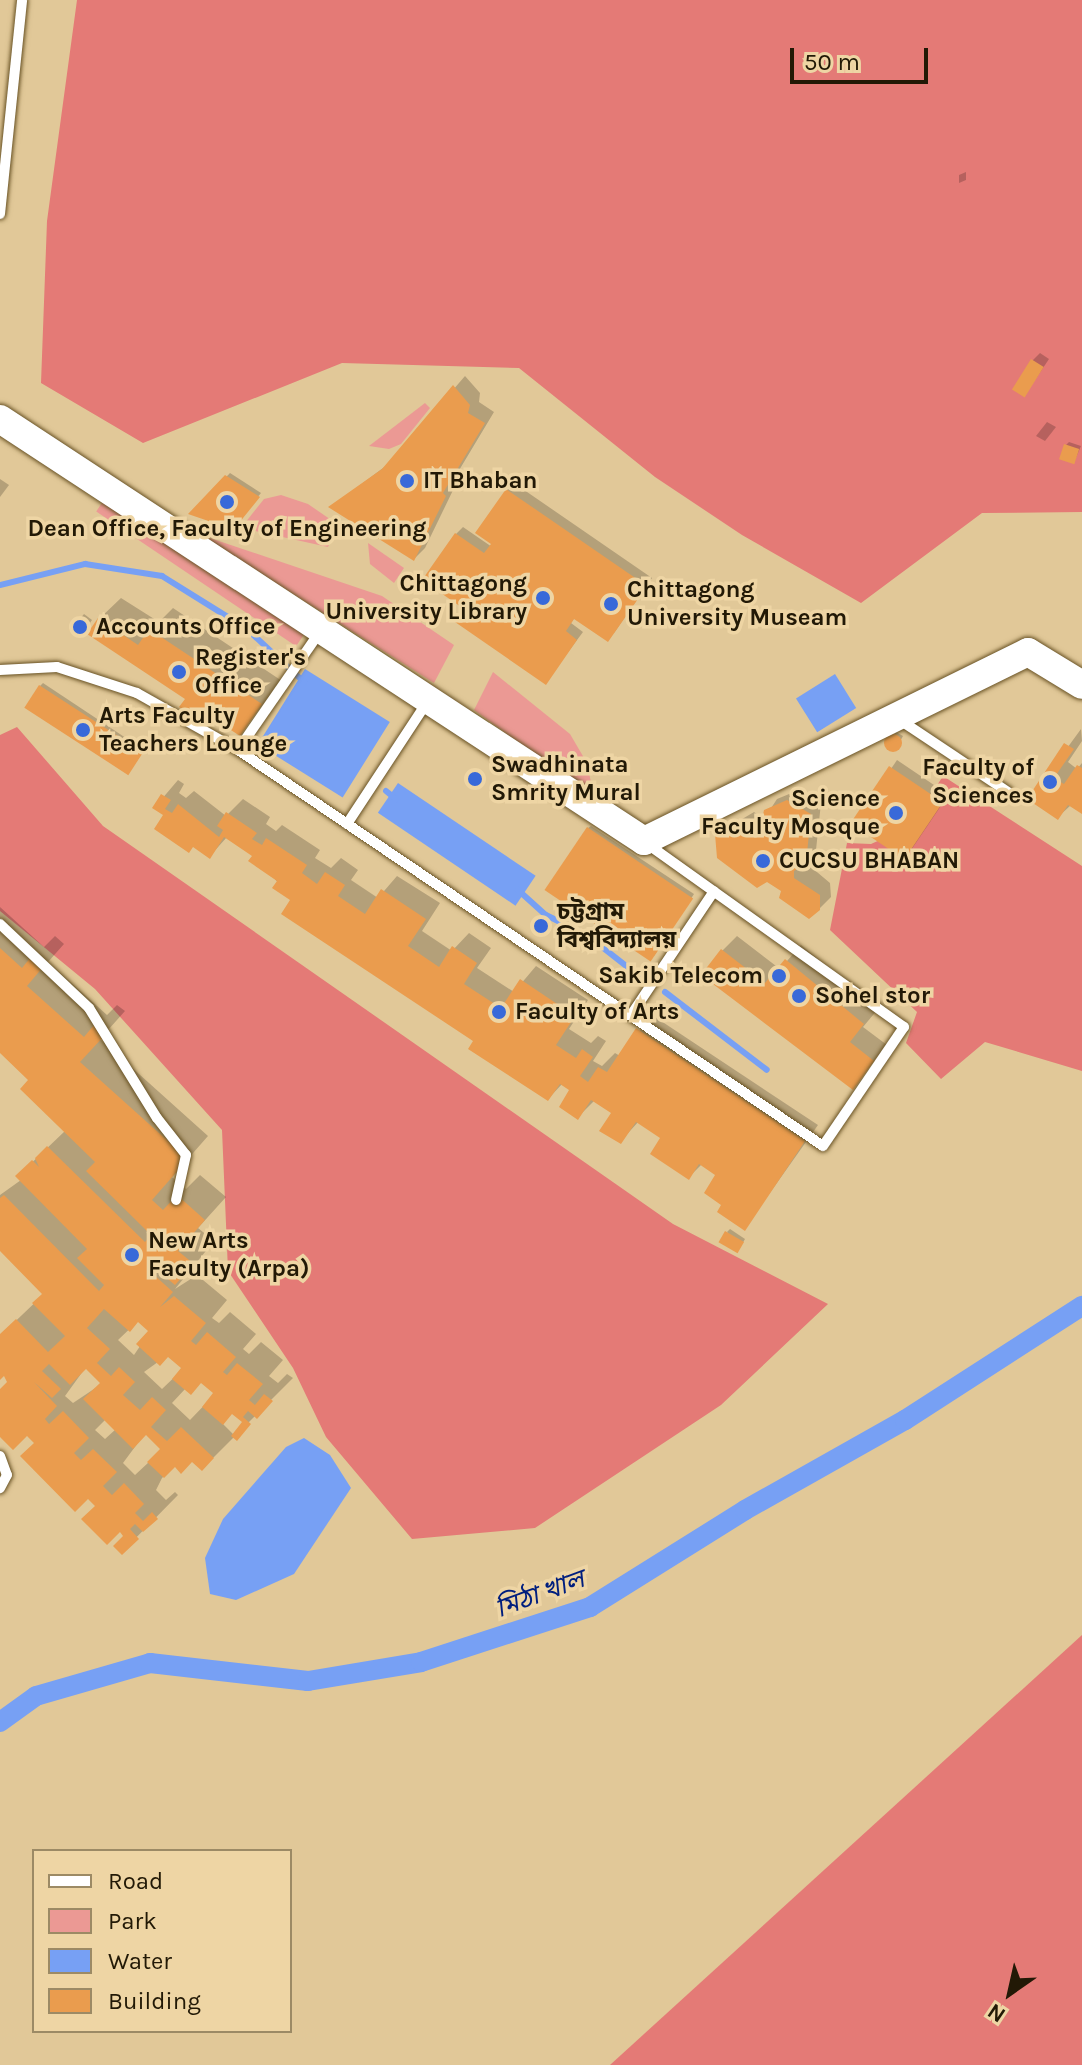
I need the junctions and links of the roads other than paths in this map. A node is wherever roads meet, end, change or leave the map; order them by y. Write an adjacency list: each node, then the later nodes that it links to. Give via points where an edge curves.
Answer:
1 (22, 0): 2 (lane)
2 (0, 214)
3 (0, 419): 4 (street)
4 (321, 630): 7 (street); 9 (lane)
5 (0, 670): 9 (lane, via 57,667 137,693)
6 (1082, 685): 8 (street, via 1028,652)
7 (429, 700): 11 (lane); 12 (street)
8 (898, 719): 10 (lane); 12 (street)
9 (238, 750): 11 (lane)
10 (1008, 792)
11 (347, 824): 15 (lane)
12 (644, 841): 13 (lane)
13 (714, 891): 15 (lane); 15 (lane, via 904,1027 823,1146)
14 (0, 924): 16 (lane, via 89,1008 148,1105 186,1155)
15 (631, 1015)
16 (176, 1200)
17 (0, 1456): 18 (lane, via 7,1475)
18 (0, 1488)

